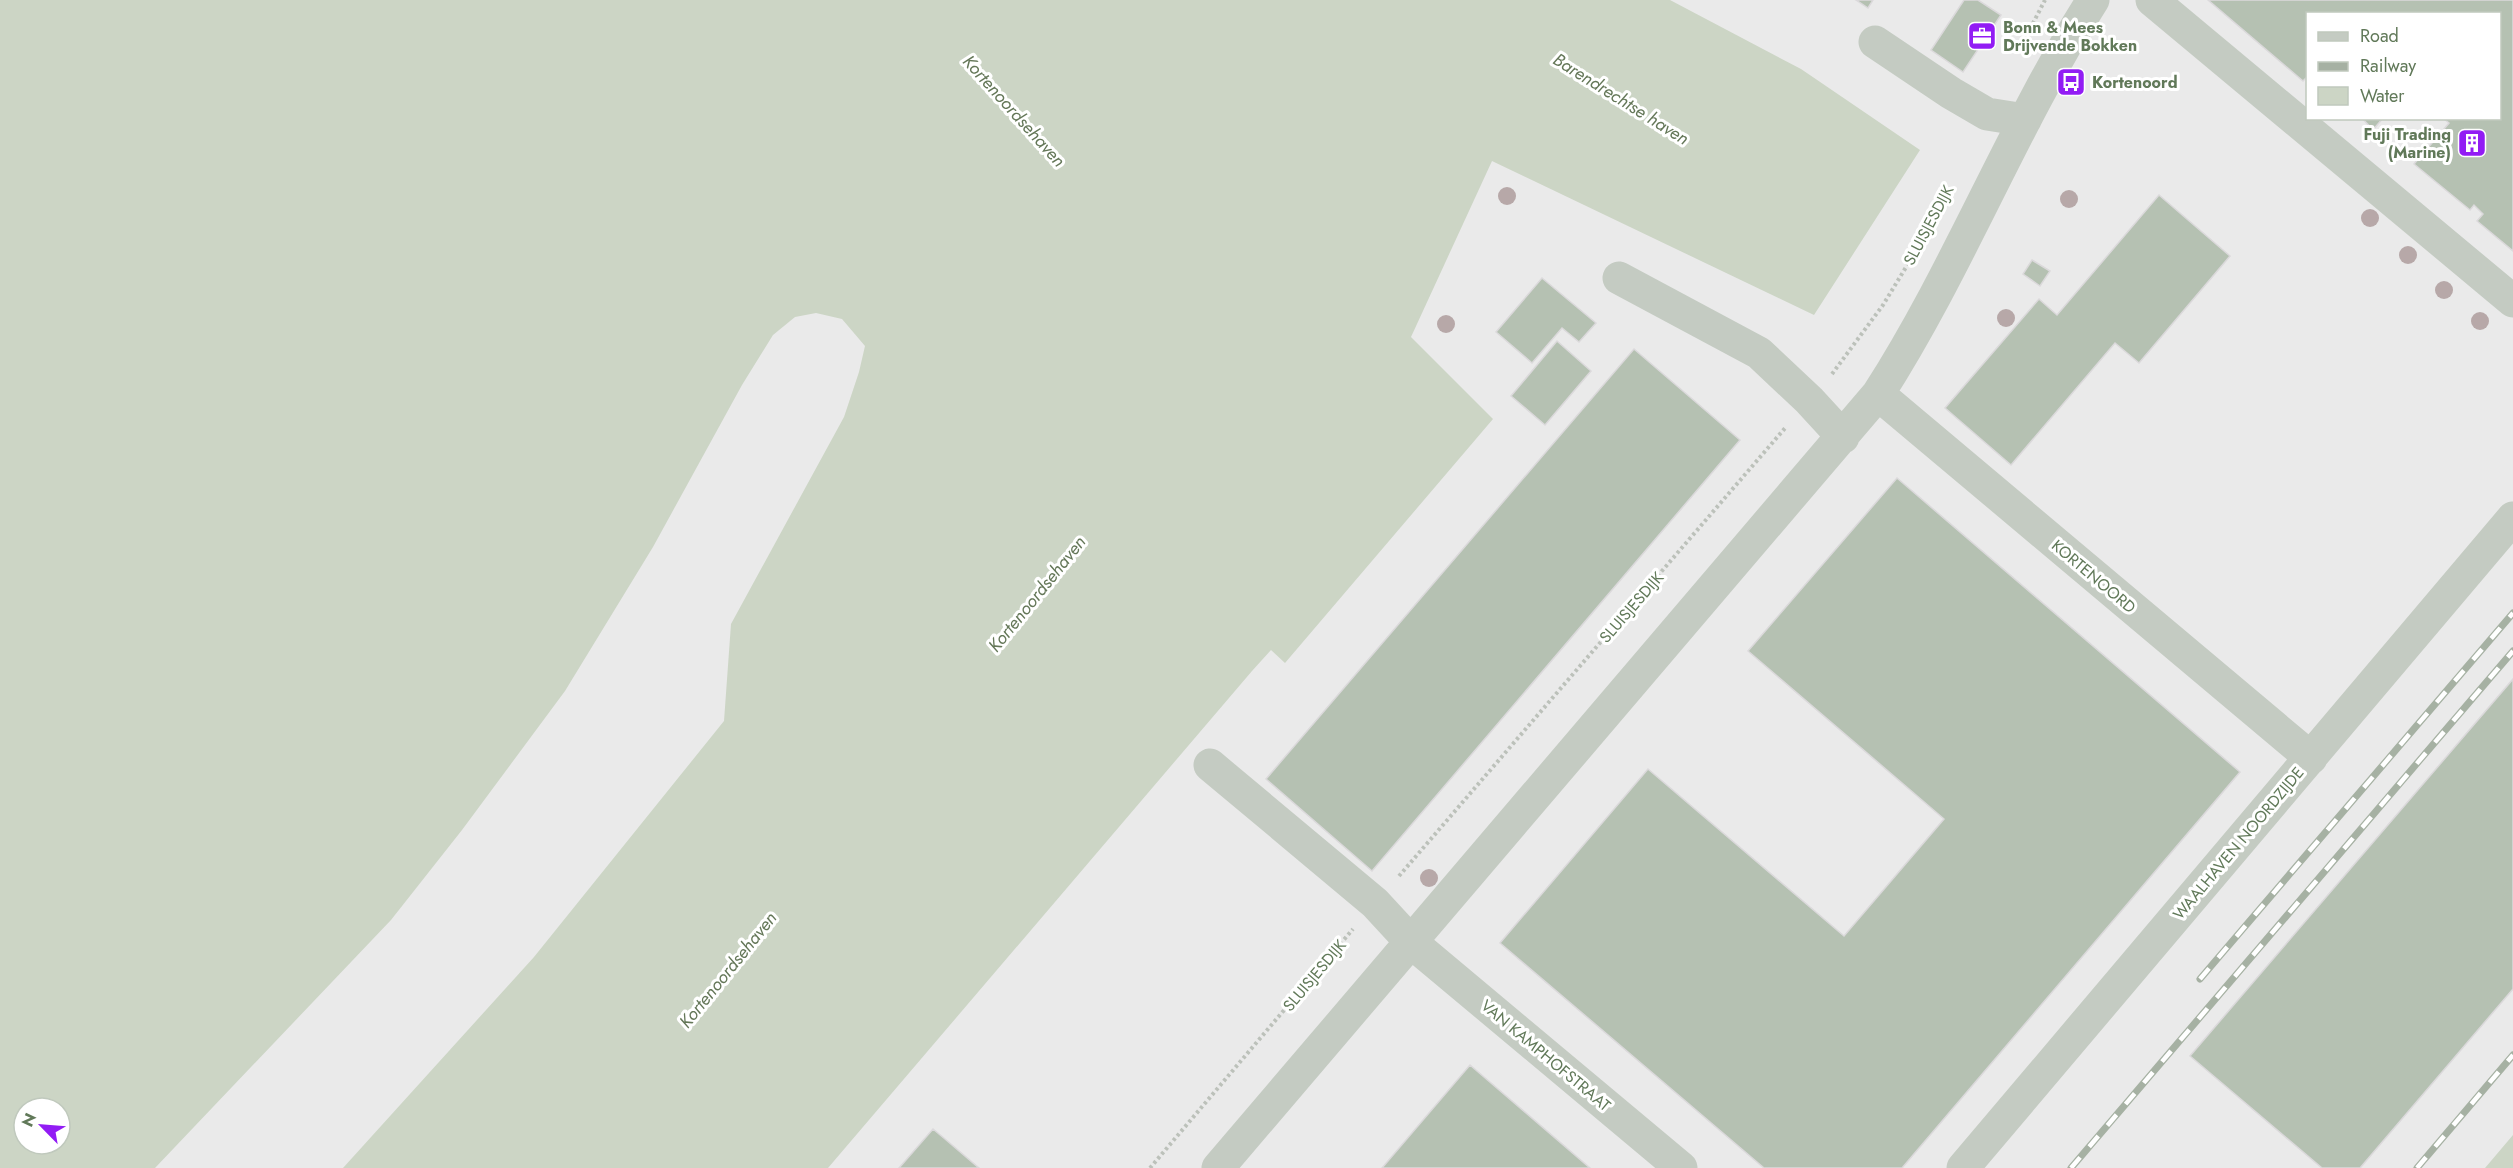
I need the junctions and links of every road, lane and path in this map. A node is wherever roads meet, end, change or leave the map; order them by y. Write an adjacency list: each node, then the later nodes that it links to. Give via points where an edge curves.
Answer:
1 (2045, 0): 4 (path)
2 (2152, 0): 9 (street)
3 (2081, 4): 6 (street)
4 (2028, 33)
5 (1875, 42): 6 (street, via 1987,114)
6 (2025, 120): 10 (street, via 1922,321)
7 (1916, 249): 11 (path, SLUISJESDIJK, via 1883,305)
8 (1619, 278): 11 (street, via 1759,353)
9 (2513, 301)
10 (1878, 394): 12 (street); 14 (street, KORTENOORD)
11 (1809, 400): 12 (street); 16 (path, SLUISJESDIJK)
12 (1843, 437): 17 (street)
13 (2513, 518): 14 (street, WAALHAVEN NOORDZIJDE)
14 (2311, 758): 21 (street, WAALHAVEN NOORDZIJDE)
15 (1210, 765): 16 (street, VAN KAMPHOFSTRAAT)
16 (1375, 903): 17 (street, VAN KAMPHOFSTRAAT); 18 (path, SLUISJESDIJK)
17 (1411, 942): 19 (street); 20 (street, VAN KAMPHOFSTRAAT)
18 (1150, 1168)
19 (1218, 1168)
20 (1681, 1168)
21 (1963, 1168)

